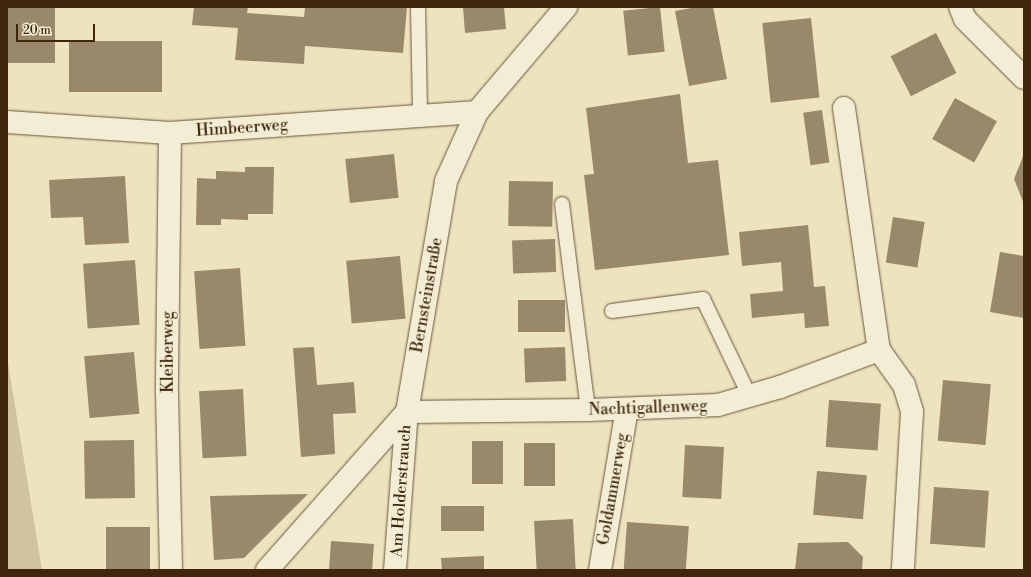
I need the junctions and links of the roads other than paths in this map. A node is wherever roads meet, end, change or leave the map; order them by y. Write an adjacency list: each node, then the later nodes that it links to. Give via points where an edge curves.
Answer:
1 (418, 7): 7 (lane)
2 (566, 7): 6 (street, Bernsteinstraße)
3 (960, 7): 4 (street, via 965,19)
4 (1024, 78)
5 (844, 108): 12 (street)
6 (477, 112): 7 (street, Himbeerweg); 16 (street, Bernsteinstraße, via 446,181)
7 (420, 116): 9 (street, Himbeerweg)
8 (7, 122): 9 (street, Himbeerweg)
9 (170, 133): 17 (street, Kleiberweg, via 167,392)
10 (562, 204): 15 (lane)
11 (612, 310): 13 (lane, via 703,299)
12 (879, 350): 13 (street, Nachtigallenweg); 21 (street, via 904,385 912,412)
13 (750, 397): 14 (street, Nachtigallenweg, via 718,405)
14 (627, 408): 15 (street, Nachtigallenweg); 20 (street, Goldammerweg)
15 (588, 410): 16 (street, Nachtigallenweg)
16 (407, 412): 18 (street); 19 (street, Am Holderstrauch)
17 (171, 570)
18 (267, 570)
19 (395, 570)
20 (600, 570)
21 (903, 570)

